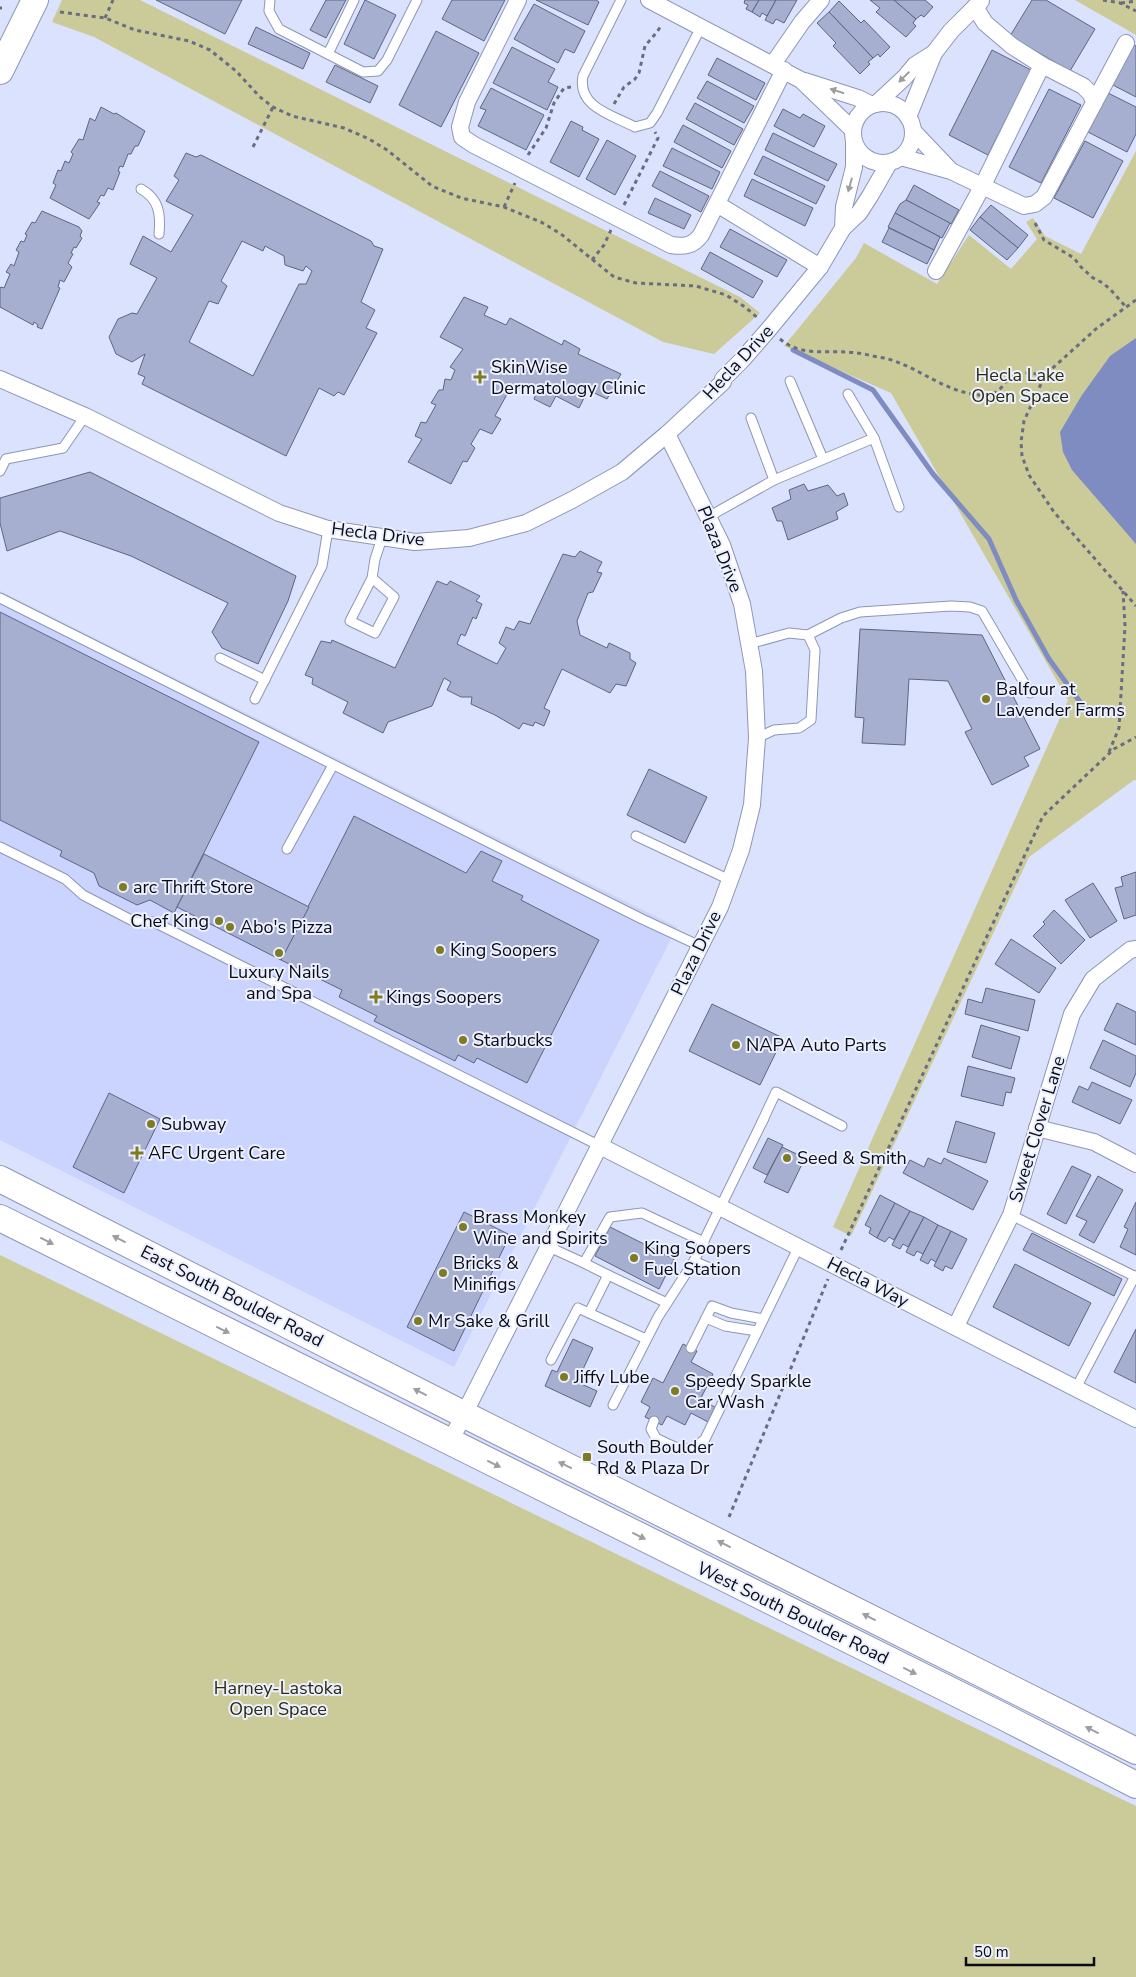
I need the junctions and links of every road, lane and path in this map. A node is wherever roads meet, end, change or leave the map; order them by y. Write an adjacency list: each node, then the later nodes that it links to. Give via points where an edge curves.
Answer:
1 (35, 0): 24 (main road)
2 (113, 0): 17 (path)
3 (270, 0): 21 (lane, via 269,11 279,29)
4 (354, 0): 21 (lane)
5 (417, 0): 21 (lane, via 387,60 378,71 363,72)
6 (518, 0): 36 (street, via 467,102 460,127 462,137)
7 (621, 0): 26 (lane)
8 (650, 0): 14 (street)
9 (822, 0): 23 (street, via 802,22)
10 (1103, 0): 12 (path)
11 (1136, 1): 12 (path)
12 (1120, 3): 15 (path)
13 (979, 4): 20 (street); 22 (street, via 985,23)
14 (672, 5): 18 (street); 30 (path, via 658,32 645,46 639,73 624,87)
15 (1136, 11)
16 (60, 12): 17 (path)
17 (105, 18): 29 (path, via 134,30 189,41 210,50)
18 (701, 27): 23 (street); 31 (lane)
19 (1126, 43): 27 (street)
20 (934, 53): 28 (street, one-way to 28, via 915,65); 32 (street)
21 (328, 54)
22 (1042, 65): 27 (street, via 1083,86); 38 (street)
23 (778, 67): 25 (street); 40 (street)
24 (0, 71)
25 (801, 80): 28 (street, one-way to 25); 33 (street)
26 (581, 86): 30 (lane, via 590,103); 36 (path, via 564,88 554,103 546,128)
27 (1094, 103): 38 (street, via 1044,197 1035,204 1024,206)
28 (874, 104): 32 (street, via 894,106); 33 (street, via 862,111 856,120)
29 (274, 107): 34 (path); 41 (path, via 292,116 344,128 370,140 432,186 461,198)
30 (608, 113): 31 (lane, via 635,127)
31 (650, 122): 42 (path, via 658,138)
32 (910, 124): 35 (street, via 912,141 908,150); 37 (street)
33 (853, 136): 35 (street, via 859,152 867,159 878,163); 44 (street, Hecla Drive, one-way to 44, via 854,167 844,207)
34 (253, 147)
35 (895, 160): 37 (street); 44 (street, Hecla Drive, via 859,212)
36 (521, 169): 41 (path); 42 (street)
37 (951, 171): 38 (street)
38 (982, 187): 48 (street)
39 (141, 188): 45 (lane, via 155,201 160,220)
40 (717, 204): 42 (street, via 696,241 681,247); 47 (street)
41 (504, 207): 46 (path, via 561,234)
42 (617, 218): 46 (path, via 604,245)
43 (1035, 223): 50 (path, via 1044,240 1074,258)
44 (843, 228): 47 (street, Hecla Drive)
45 (159, 234)
46 (592, 260): 51 (path, via 614,278 636,283 696,286 726,295)
47 (820, 267): 51 (street, Hecla Drive)
48 (936, 271)
49 (1136, 300): 50 (path)
50 (1126, 307): 52 (path, via 1097,328)
51 (769, 329): 52 (path, via 786,344 800,350 858,353 888,360 961,393 986,395 1002,389 1015,375); 58 (street, Hecla Drive, via 722,382)
52 (1045, 375): 68 (path, via 1024,421 1022,456 1029,475 1054,512)
53 (0, 379): 56 (street, Hecla Drive)
54 (790, 381): 60 (lane)
55 (848, 394): 59 (lane)
56 (85, 416): 61 (lane, via 63,448 6,459); 65 (street, Hecla Drive, via 279,513)
57 (750, 418): 62 (lane)
58 (667, 434): 64 (street, Plaza Drive); 66 (street, Hecla Drive, via 622,472 526,523 469,538 415,542)
59 (874, 438): 60 (lane); 63 (lane)
60 (823, 459): 62 (lane)
61 (0, 471)
62 (774, 480): 64 (lane)
63 (899, 507)
64 (708, 517): 72 (street, Plaza Drive, via 722,545 742,604)
65 (328, 529): 66 (street, Hecla Drive); 74 (lane, via 322,566)
66 (382, 538): 67 (lane)
67 (372, 578): 67 (lane, via 350,621 375,633 394,597)
68 (1123, 590): 70 (path); 79 (path, via 1126,626 1118,728)
69 (0, 598): 80 (lane)
70 (1136, 606)
71 (808, 635): 72 (lane, via 789,633); 75 (lane, via 860,612 970,607 982,611); 78 (lane, via 815,650 811,720 799,728 774,730)
72 (749, 644): 78 (street, Plaza Drive, via 754,671)
73 (220, 658): 74 (lane)
74 (265, 680): 76 (lane)
75 (1030, 693)
76 (255, 699)
77 (1136, 737): 79 (path)
78 (757, 738): 84 (street, Plaza Drive, via 752,806)
79 (1108, 754): 95 (path, via 1044,816)
80 (333, 765): 83 (lane); 85 (lane)
81 (636, 836): 84 (lane)
82 (0, 847): 89 (lane, via 65,879 83,896 135,922 154,922)
83 (287, 850)
84 (730, 880): 85 (street, Plaza Drive)
85 (700, 946): 89 (street, Plaza Drive)
86 (1136, 949): 88 (street, Sweet Clover Lane, via 1130,950 1093,979 1072,1014)
87 (842, 1126): 92 (lane, via 776,1092)
88 (1037, 1128): 90 (street, via 1094,1142); 93 (street, Sweet Clover Lane)
89 (600, 1146): 92 (street, Hecla Way); 98 (street, Plaza Drive)
90 (1136, 1164)
91 (0, 1179): 116 (main road, East South Boulder Road, one-way to 91)
92 (720, 1207): 96 (lane); 97 (street, Hecla Way)
93 (1011, 1215): 103 (lane); 109 (street, Sweet Clover Lane)
94 (0, 1218): 119 (main road, East South Boulder Road, one-way to 119)
95 (845, 1240)
96 (704, 1242): 99 (lane); 100 (lane, via 642,1213 624,1214 610,1217)
97 (799, 1246): 108 (lane); 109 (street, Hecla Way)
98 (549, 1247): 100 (lane); 116 (street, Plaza Drive)
99 (694, 1261): 101 (lane); 105 (lane)
100 (584, 1263): 102 (lane)
101 (710, 1268)
102 (608, 1275): 105 (lane); 106 (lane)
103 (1135, 1277): 114 (lane)
104 (823, 1289): 120 (path)
105 (667, 1303): 111 (lane)
106 (590, 1313): 111 (lane); 113 (lane, via 578,1308)
107 (706, 1318): 108 (lane, via 712,1306); 110 (lane, via 725,1326); 112 (lane)
108 (763, 1319): 110 (lane)
109 (956, 1326): 114 (street, Hecla Way)
110 (757, 1331): 118 (lane, via 704,1439 696,1448 684,1450 656,1438 651,1429)
111 (646, 1340): 115 (lane)
112 (691, 1348)
113 (551, 1360)
114 (1076, 1388): 117 (street, Hecla Way)
115 (613, 1405)
116 (463, 1414): 119 (street, Plaza Drive); 121 (main road, West South Boulder Road, one-way to 116)
117 (1136, 1419)
118 (654, 1421)
119 (450, 1442): 122 (main road, West South Boulder Road, one-way to 122)
120 (728, 1517)
121 (1136, 1752)
122 (1136, 1785)

